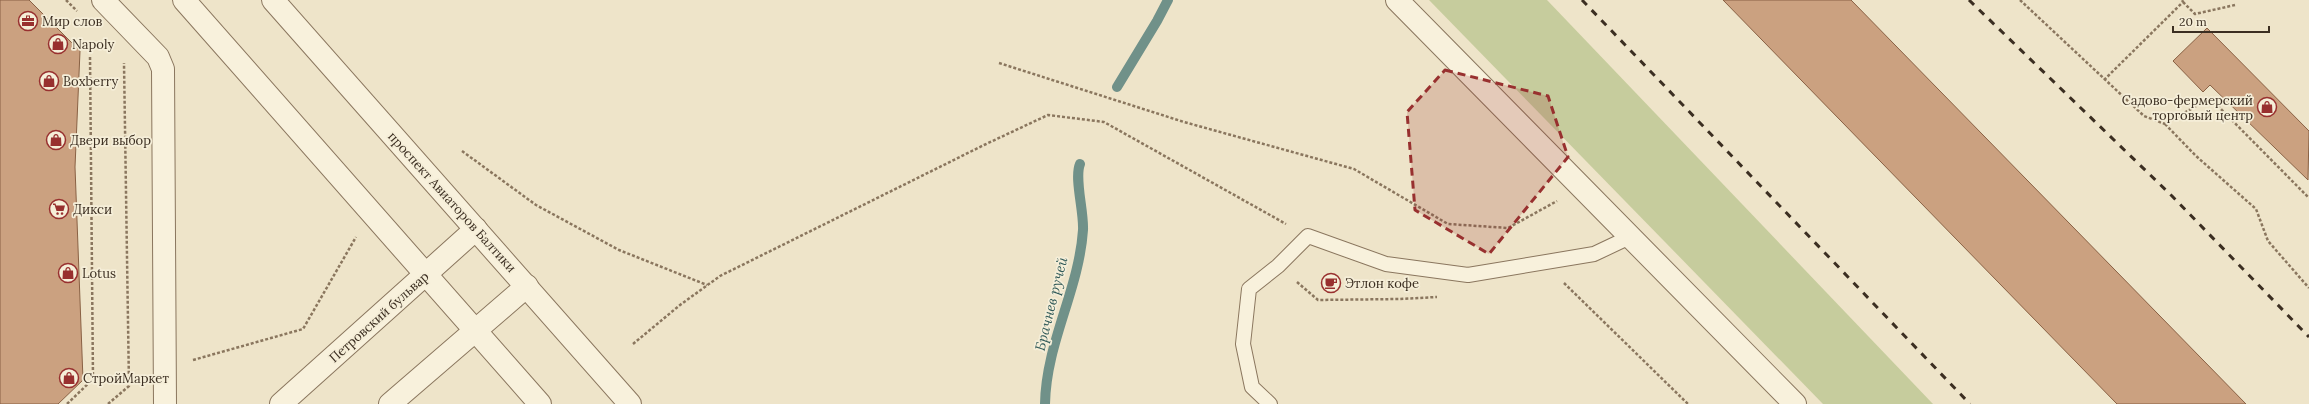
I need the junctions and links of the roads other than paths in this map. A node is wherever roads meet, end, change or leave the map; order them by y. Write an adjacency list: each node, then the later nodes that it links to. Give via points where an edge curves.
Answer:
1 (103, 0): 10 (street, via 158,57 163,69)
2 (184, 0): 7 (street)
3 (273, 0): 5 (street, проспект Авиаторов Балтики)
4 (1397, 0): 6 (street)
5 (476, 229): 7 (street, Петровский бульвар); 8 (street, проспект Авиаторов Балтики)
6 (1632, 236): 15 (lane, via 1594,254 1468,275 1386,264 1308,236 1278,266 1249,289 1243,344 1252,387); 16 (street)
7 (427, 273): 9 (street); 11 (street, Петровский бульвар)
8 (527, 286): 9 (street); 14 (street, проспект Авиаторов Балтики)
9 (476, 329): 12 (street); 13 (street)
10 (161, 402)
11 (281, 404)
12 (390, 404)
13 (540, 404)
14 (630, 404)
15 (1270, 404)
16 (1795, 404)

